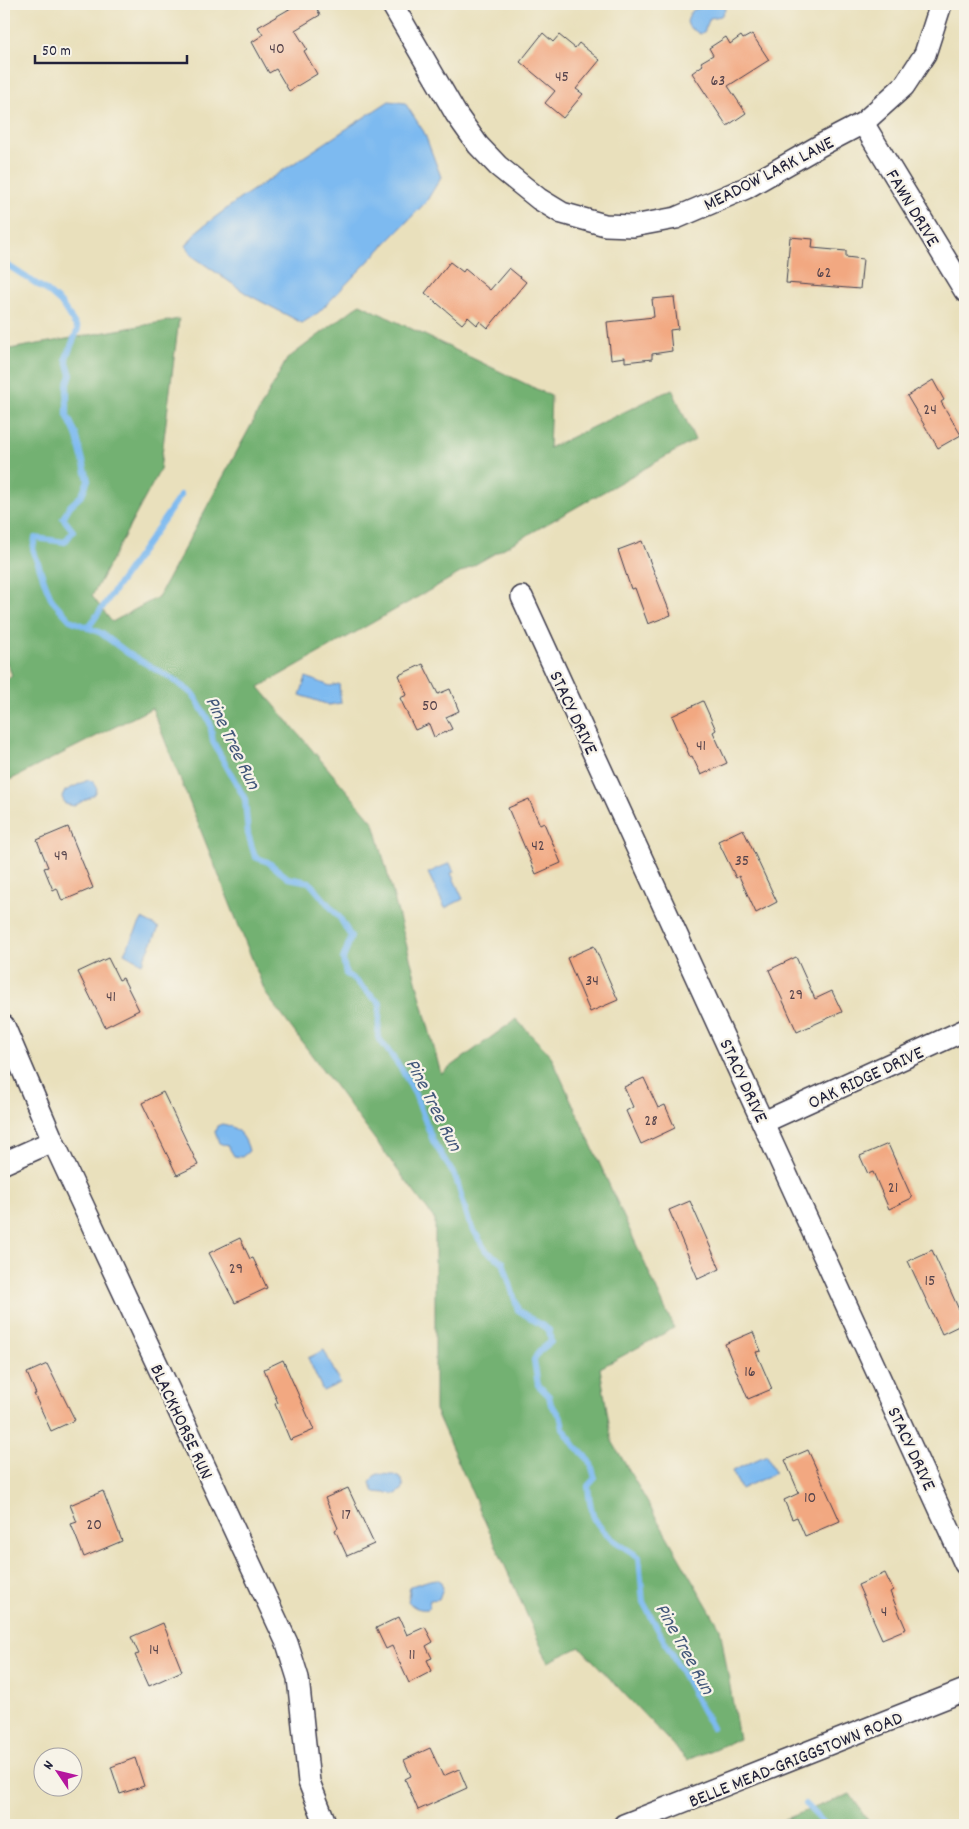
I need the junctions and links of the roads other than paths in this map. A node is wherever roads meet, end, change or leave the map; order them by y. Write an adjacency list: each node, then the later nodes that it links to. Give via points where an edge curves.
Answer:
1 (392, 4): 3 (street, MEADOW LARK LANE, via 456,114 498,166 562,213 605,225 634,226 676,218 746,188)
2 (941, 4): 3 (street, MEADOW LARK LANE, via 925,54 904,86)
3 (863, 123): 4 (street, FAWN DRIVE)
4 (965, 291)
5 (522, 597): 8 (street, STACY DRIVE)
6 (4, 1026): 9 (street, BLACKHORSE RUN)
7 (965, 1030): 8 (street, OAK RIDGE DRIVE)
8 (764, 1122): 11 (street, STACY DRIVE)
9 (53, 1140): 10 (street); 13 (street, BLACKHORSE RUN, via 287,1643 298,1678 309,1782)
10 (4, 1163)
11 (965, 1564)
12 (965, 1690): 14 (street, BELLE MEAD-GRIGGSTOWN ROAD)
13 (326, 1825)
14 (624, 1825)

